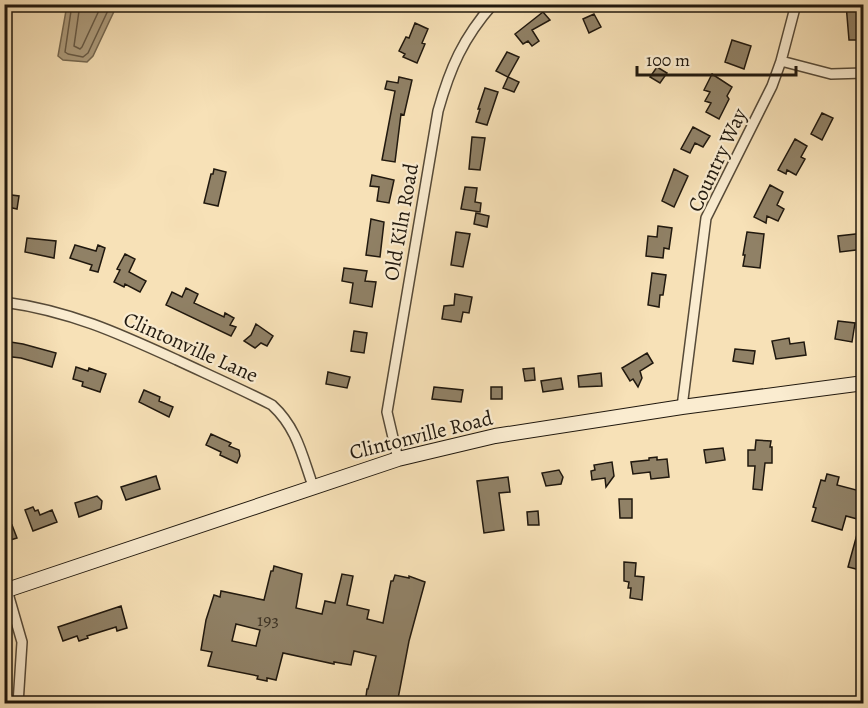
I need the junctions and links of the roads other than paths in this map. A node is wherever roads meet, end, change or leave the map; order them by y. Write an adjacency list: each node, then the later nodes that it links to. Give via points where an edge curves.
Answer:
1 (493, 4): 8 (street, Old Kiln Road, via 461,49 438,111 387,411)
2 (796, 4): 3 (street, Country Way)
3 (781, 61): 4 (street, via 831,74); 7 (street, Country Way, via 706,218)
4 (864, 73)
5 (4, 302): 9 (street, Clintonville Lane, via 82,319 272,405 295,433)
6 (864, 383): 7 (main road, Clintonville Road)
7 (682, 407): 8 (main road, Clintonville Road, via 495,436)
8 (398, 459): 9 (main road, Clintonville Road)
9 (313, 486): 10 (main road, Clintonville Road)
10 (6, 591): 11 (street, via 22,642)
11 (18, 704)

